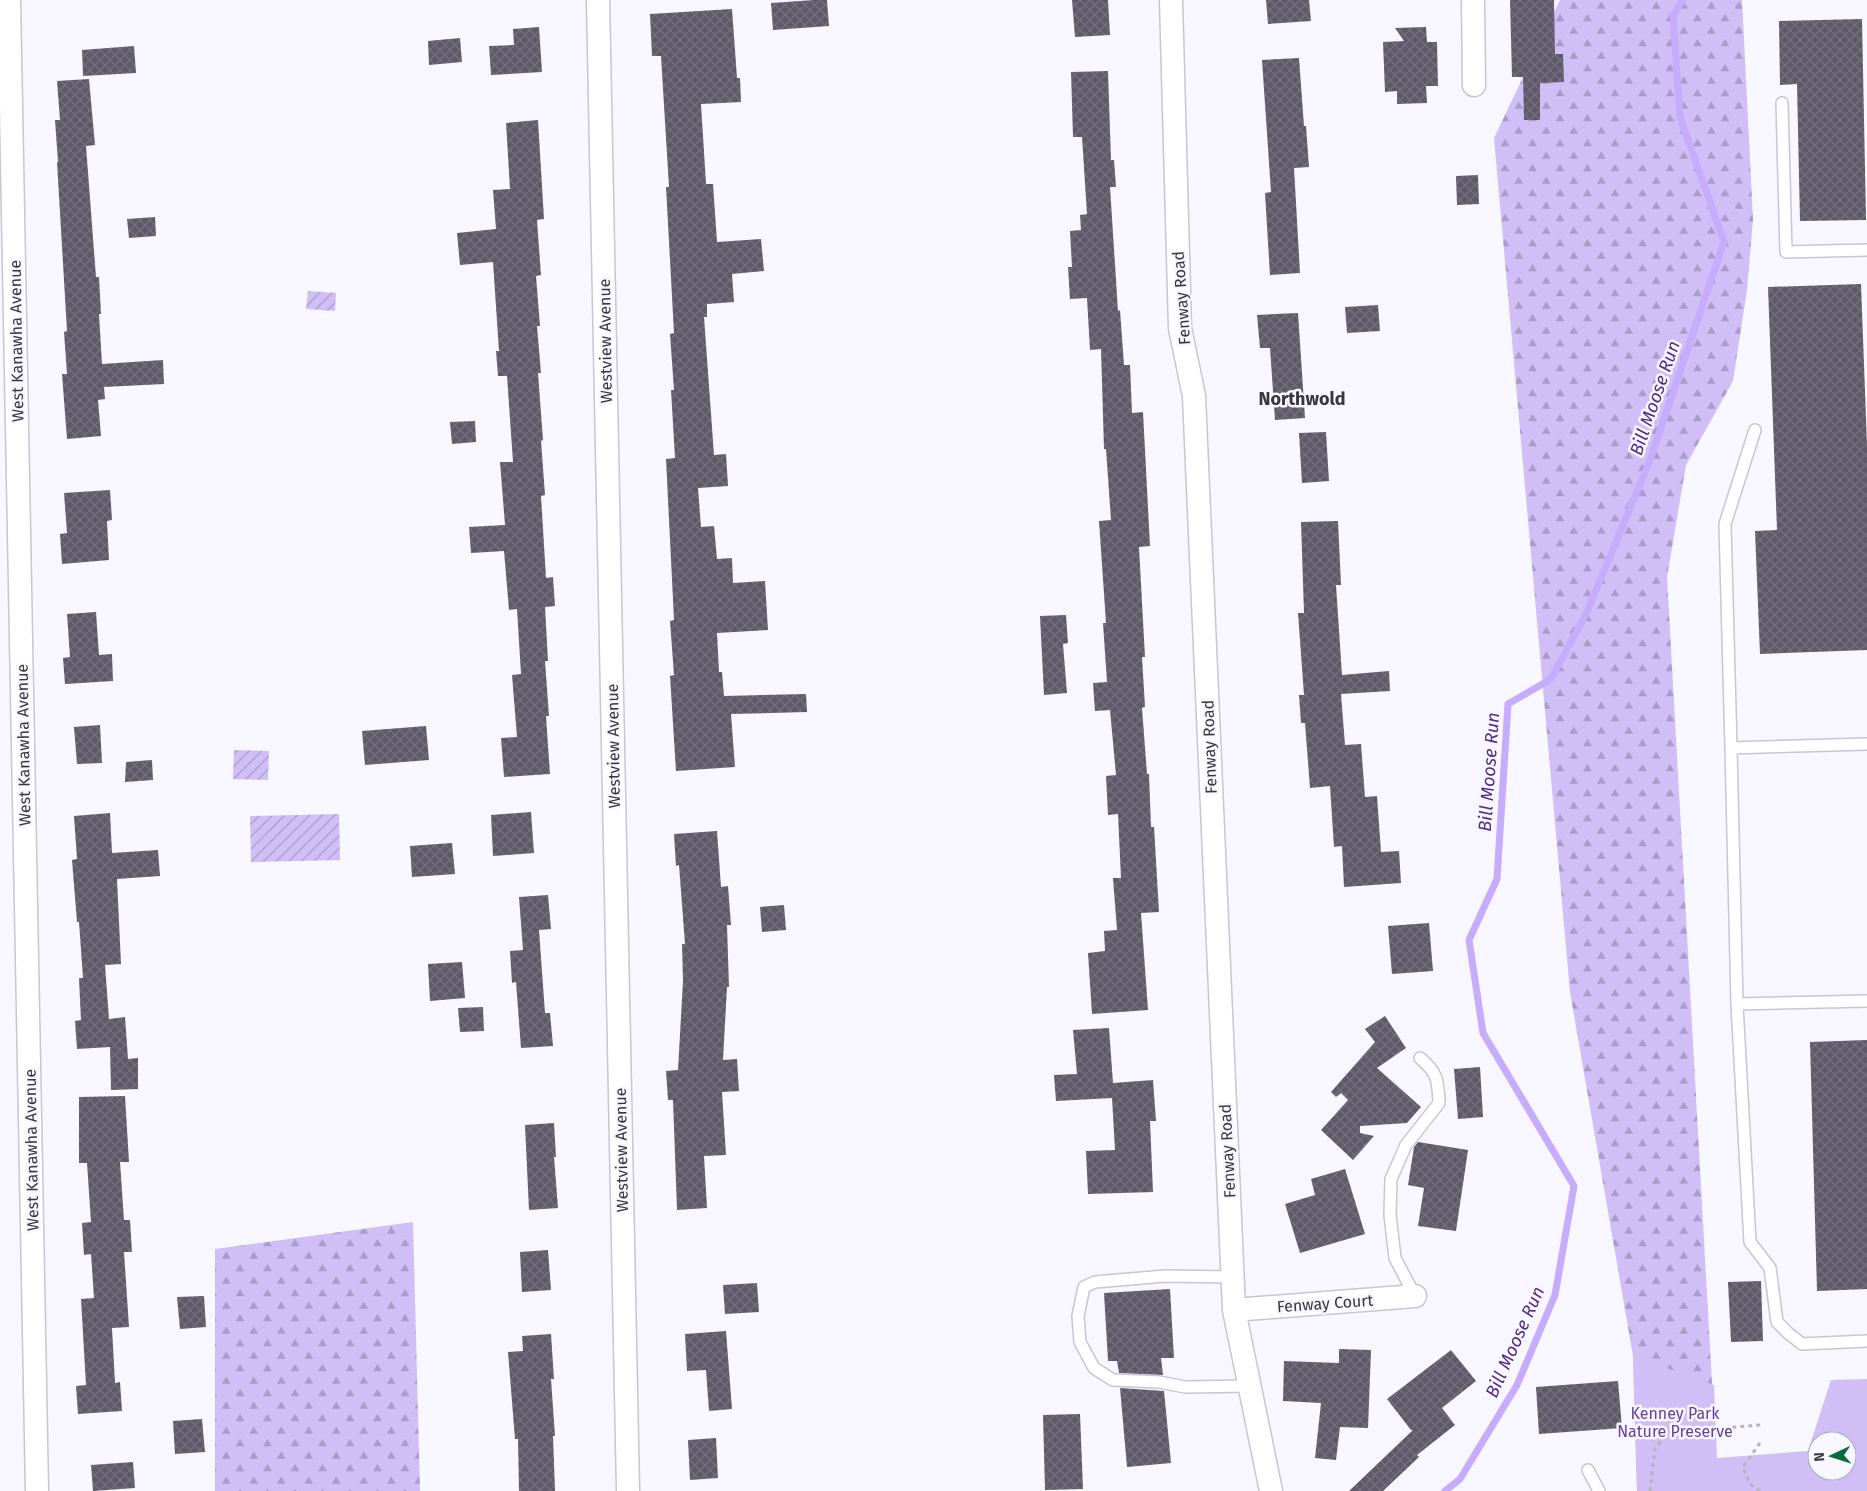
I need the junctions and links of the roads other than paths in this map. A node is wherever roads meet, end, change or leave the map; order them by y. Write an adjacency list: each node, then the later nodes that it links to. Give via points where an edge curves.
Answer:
1 (9, 0): 5 (street, West Kanawha Avenue)
2 (598, 0): 22 (street, Westview Avenue)
3 (1171, 0): 15 (street, Fenway Road, via 1180,328 1194,396)
4 (1473, 0): 6 (street)
5 (5, 73): 21 (street, West Kanawha Avenue)
6 (1474, 85)
7 (1782, 103): 8 (lane, via 1786,252)
8 (1867, 250)
9 (1755, 430): 11 (lane, via 1725,524)
10 (1867, 744): 11 (lane)
11 (1731, 748): 13 (lane)
12 (1867, 1000): 13 (lane)
13 (1738, 1004): 18 (lane, via 1750,1242 1770,1268 1778,1322 1802,1344)
14 (1420, 1058): 16 (lane, via 1433,1068 1439,1087 1439,1103 1406,1145 1391,1180 1390,1216 1395,1258)
15 (1233, 1277): 17 (street, Fenway Road); 19 (lane, via 1165,1276 1095,1282 1084,1287 1078,1316 1080,1342 1094,1368 1113,1380 1185,1387)
16 (1415, 1296): 17 (street, Fenway Court)
17 (1234, 1310): 19 (street, Fenway Road)
18 (1867, 1341)
19 (1250, 1386): 23 (street, Fenway Road)
20 (1588, 1470): 24 (lane)
21 (37, 1491)
22 (628, 1491)
23 (1270, 1491)
24 (1599, 1491)

